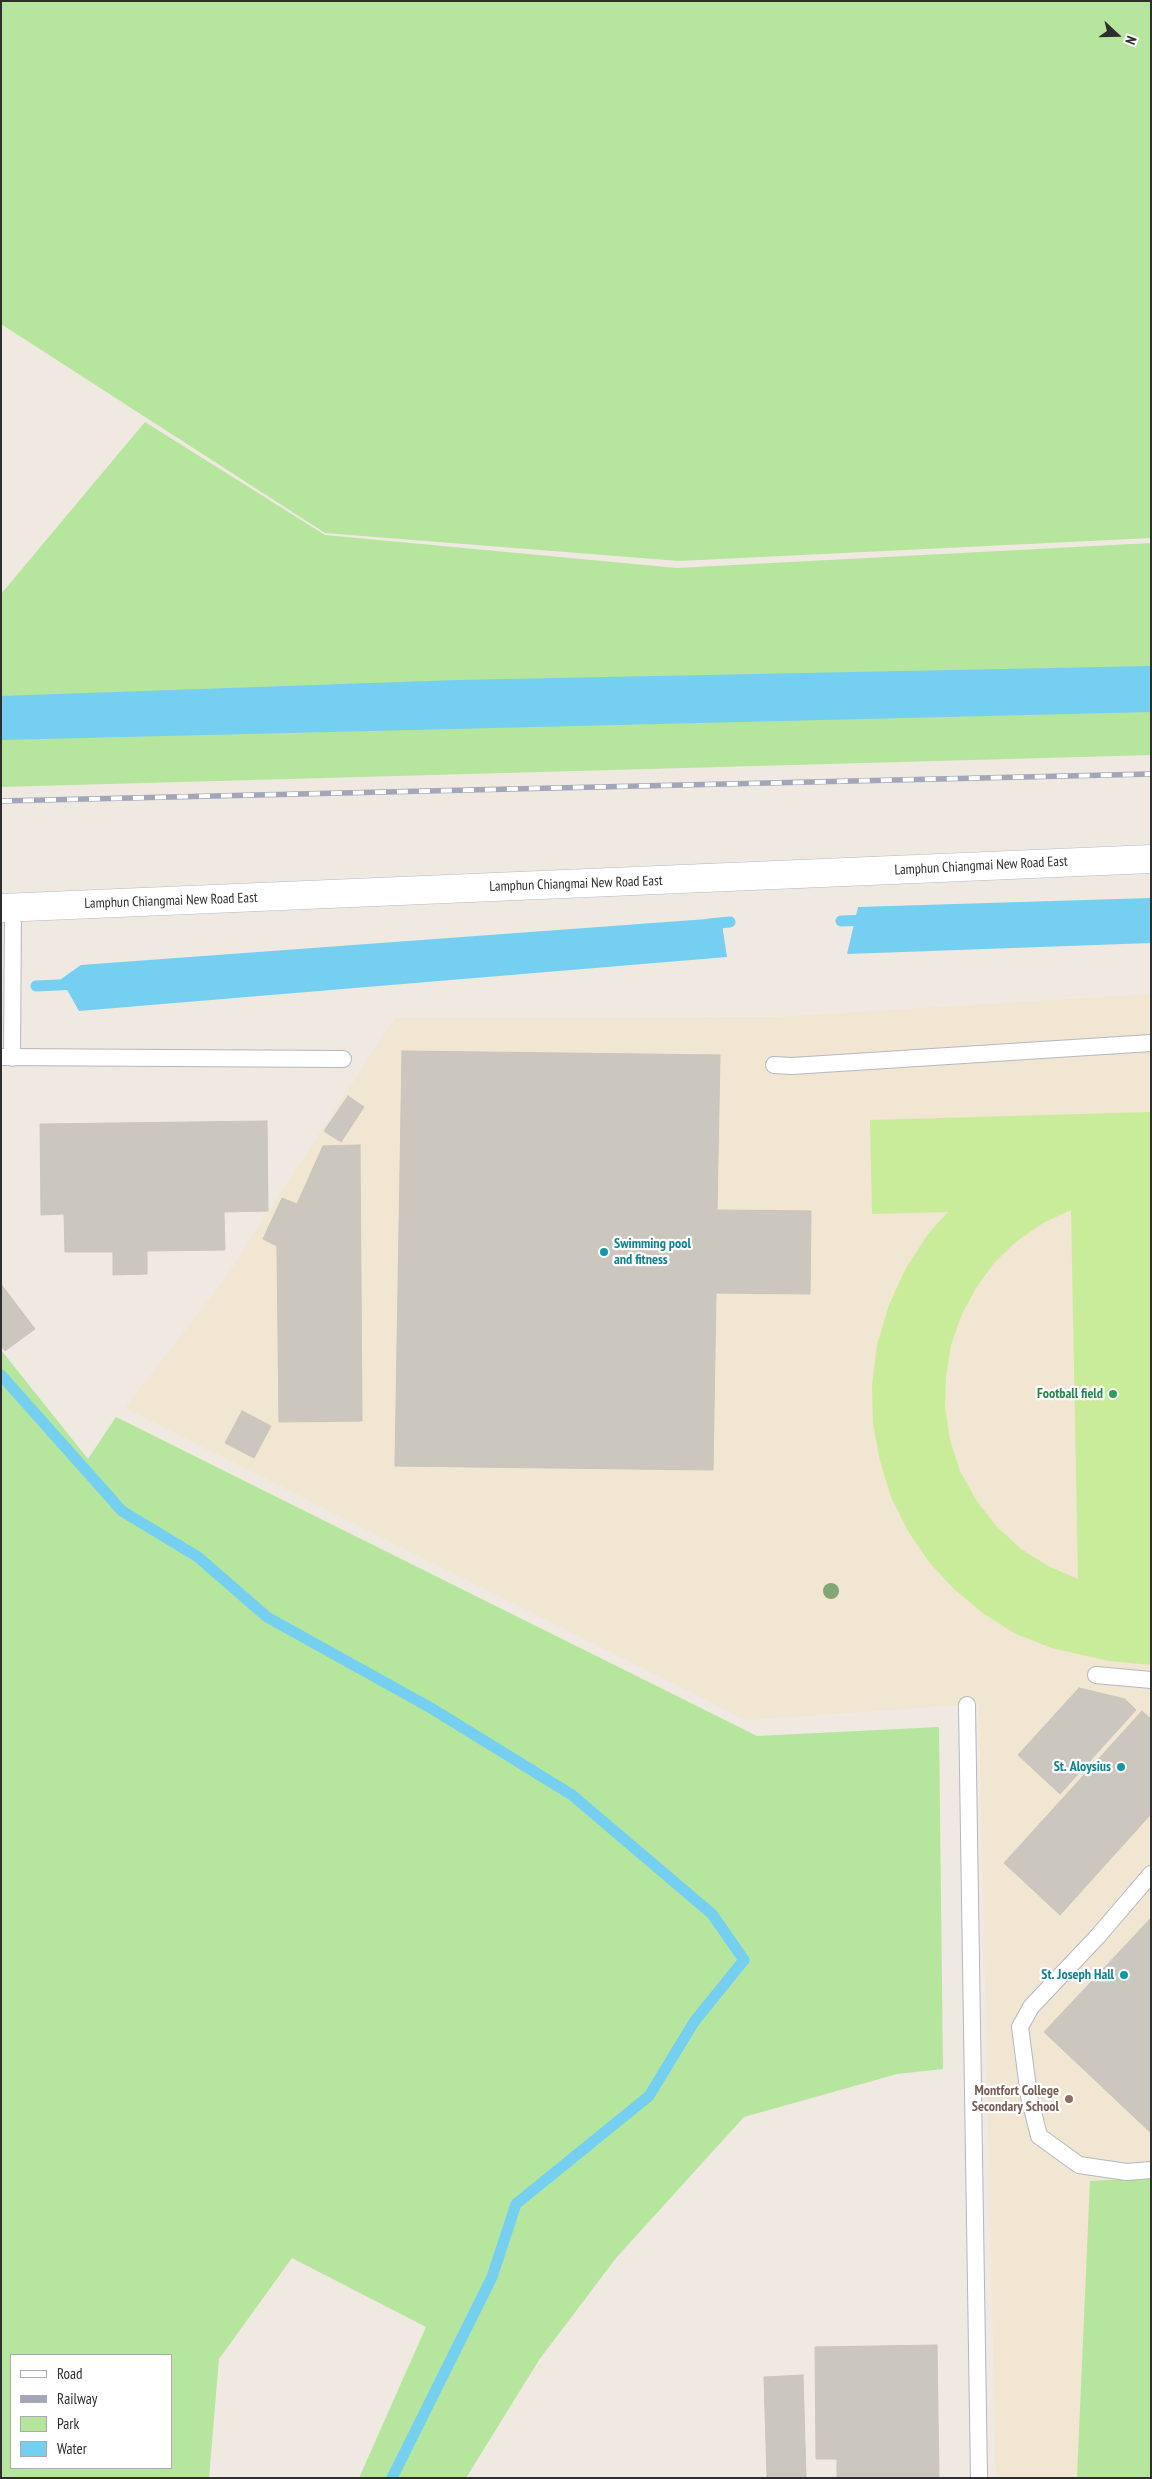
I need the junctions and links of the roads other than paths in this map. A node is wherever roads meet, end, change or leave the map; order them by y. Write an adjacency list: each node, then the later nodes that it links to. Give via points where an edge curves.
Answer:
1 (1151, 859): 2 (main road, Lamphun Chiangmai New Road East)
2 (7, 908): 4 (lane)
3 (1151, 1043): 6 (lane)
4 (7, 1058): 5 (lane)
5 (343, 1059)
6 (774, 1065)
7 (1096, 1675): 8 (lane)
8 (1151, 1680)
9 (967, 1705): 12 (lane)
10 (1151, 1874): 11 (lane, via 1031,2007 1020,2027 1028,2096 1039,2136 1079,2165 1126,2172)
11 (1151, 2170)
12 (979, 2478)

